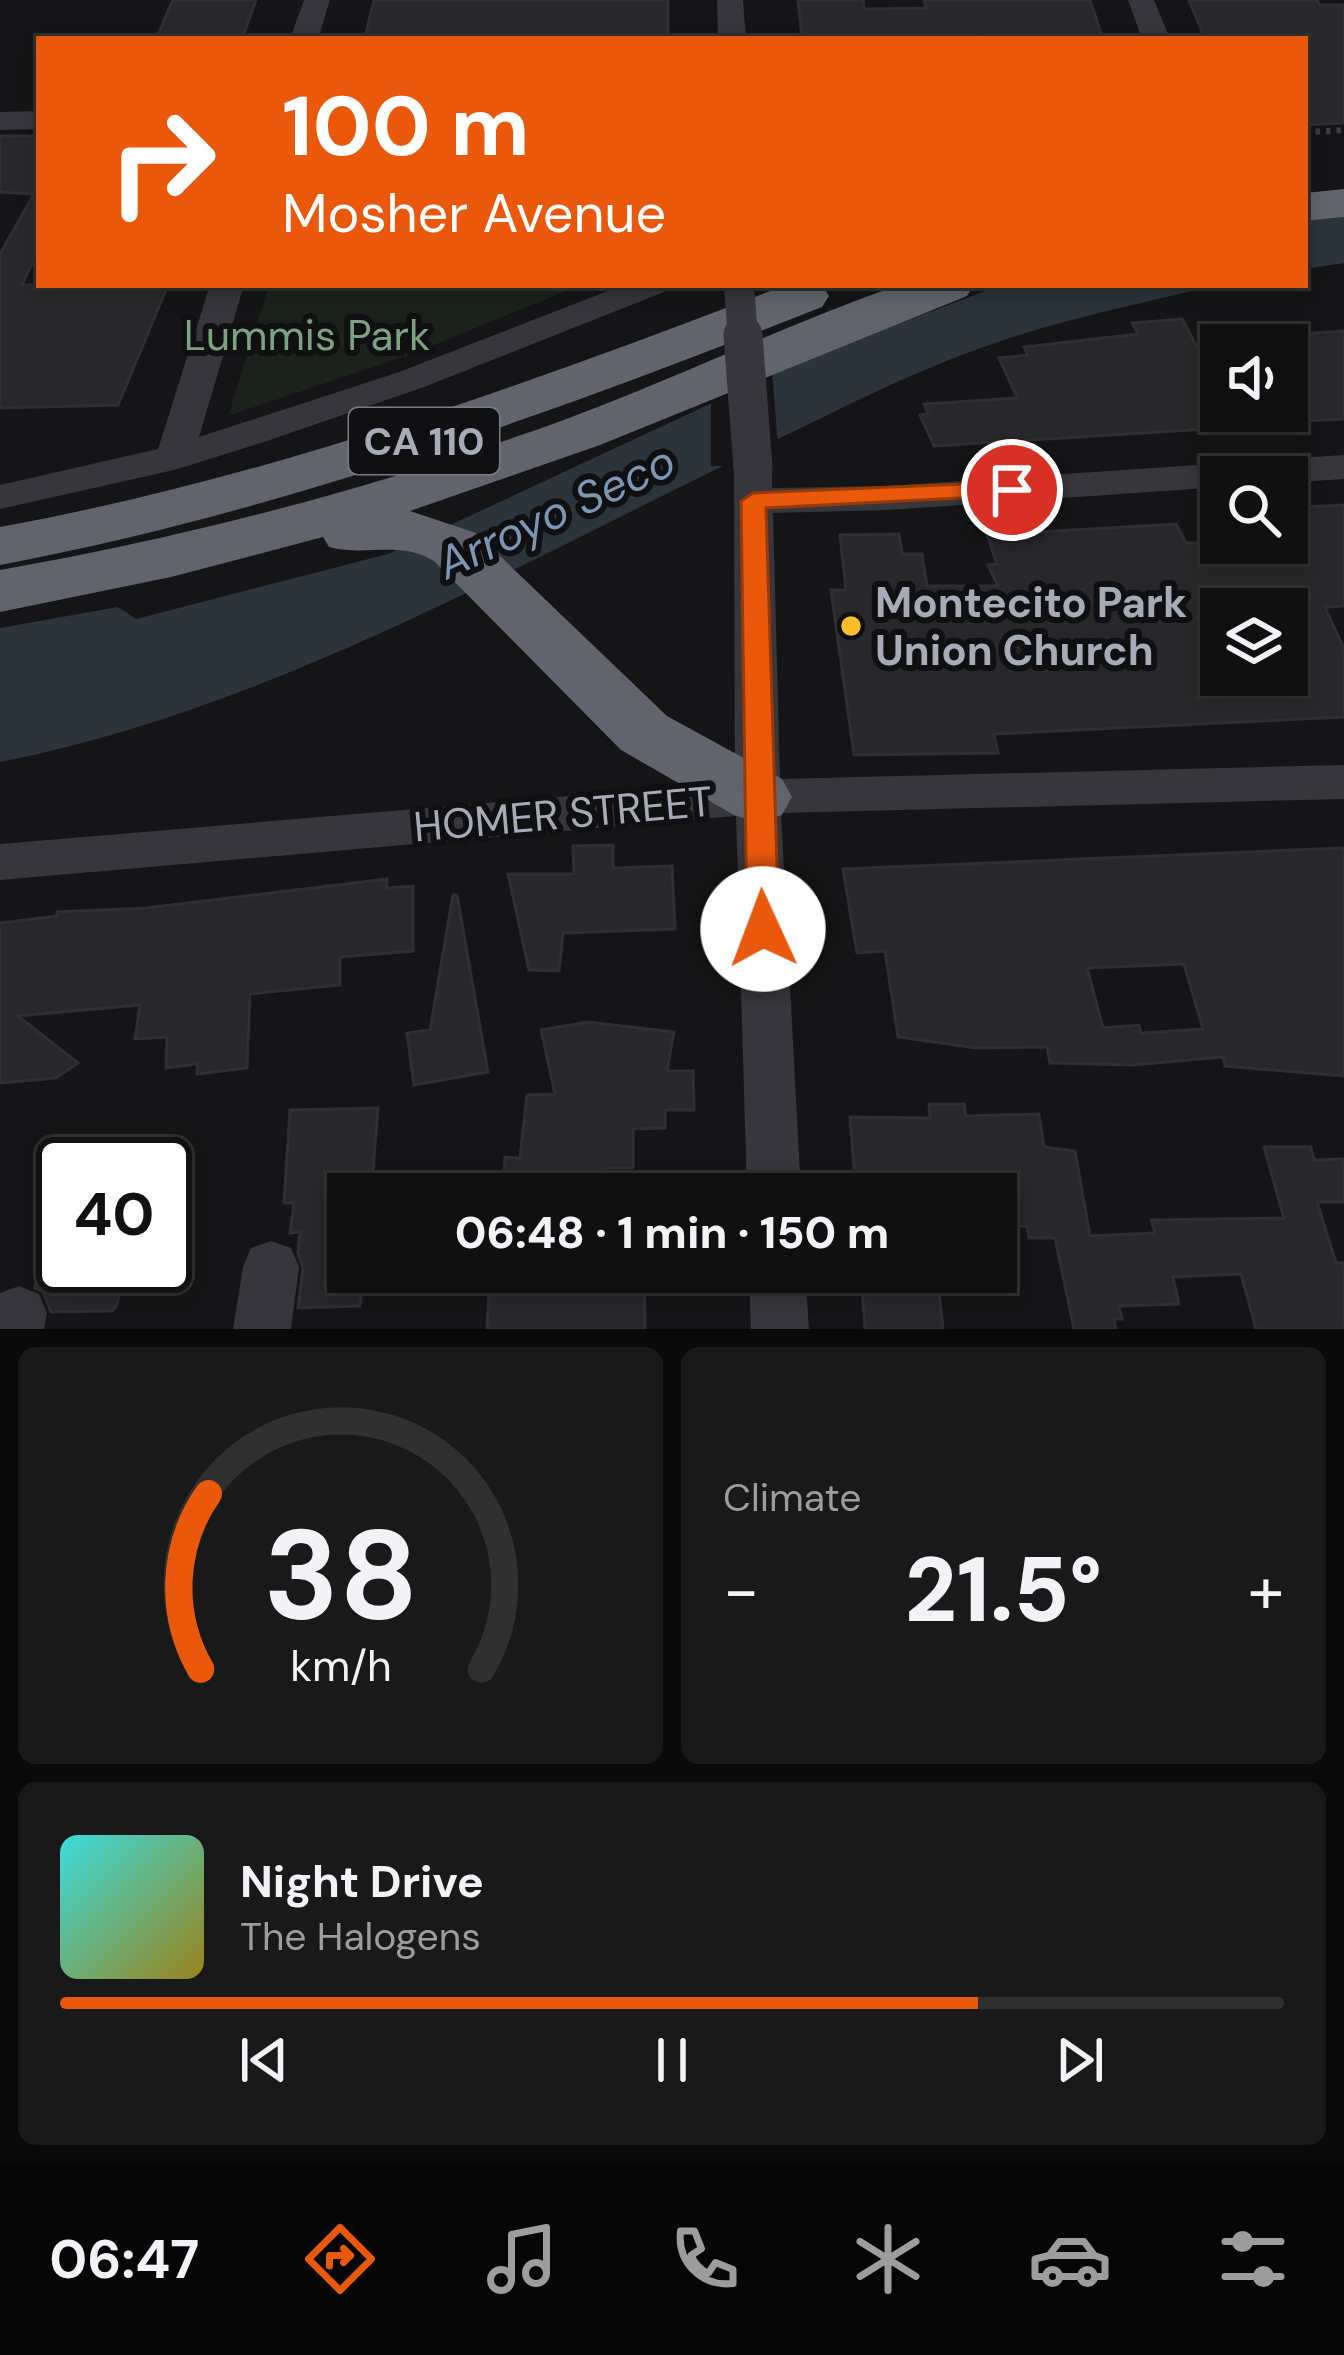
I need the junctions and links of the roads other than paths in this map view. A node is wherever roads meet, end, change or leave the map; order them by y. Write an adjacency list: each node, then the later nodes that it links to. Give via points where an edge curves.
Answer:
1 (317, 0): 4 (street)
2 (730, 0): 5 (street)
3 (1142, 0): 6 (street)
4 (305, 36)
5 (732, 36)
6 (1155, 36)
7 (36, 120): 8 (street)
8 (0, 121)
9 (226, 288): 15 (street)
10 (645, 288): 15 (street, via 390,392)
11 (739, 288): 17 (street, bridge)
12 (825, 288): 20 (highway, CA 110, via 368,460 158,516)
13 (943, 288): 14 (highway, CA 110)
14 (662, 401): 19 (highway); 21 (highway, CA 110, via 424,490)
15 (174, 458): 18 (street)
16 (1344, 467): 17 (street, via 888,498)
17 (753, 484): 24 (street)
18 (0, 497)
19 (448, 522): 21 (highway); 24 (highway, via 455,547)
20 (0, 546)
21 (194, 556): 22 (highway, CA 110)
22 (0, 591)
23 (1344, 782): 24 (street, HOMER STREET)
24 (758, 797): 25 (street, HOMER STREET); 26 (street)
25 (0, 862)
26 (773, 1173)
27 (271, 1268): 29 (street)
28 (778, 1293): 30 (street)
29 (262, 1329)
30 (779, 1329)

